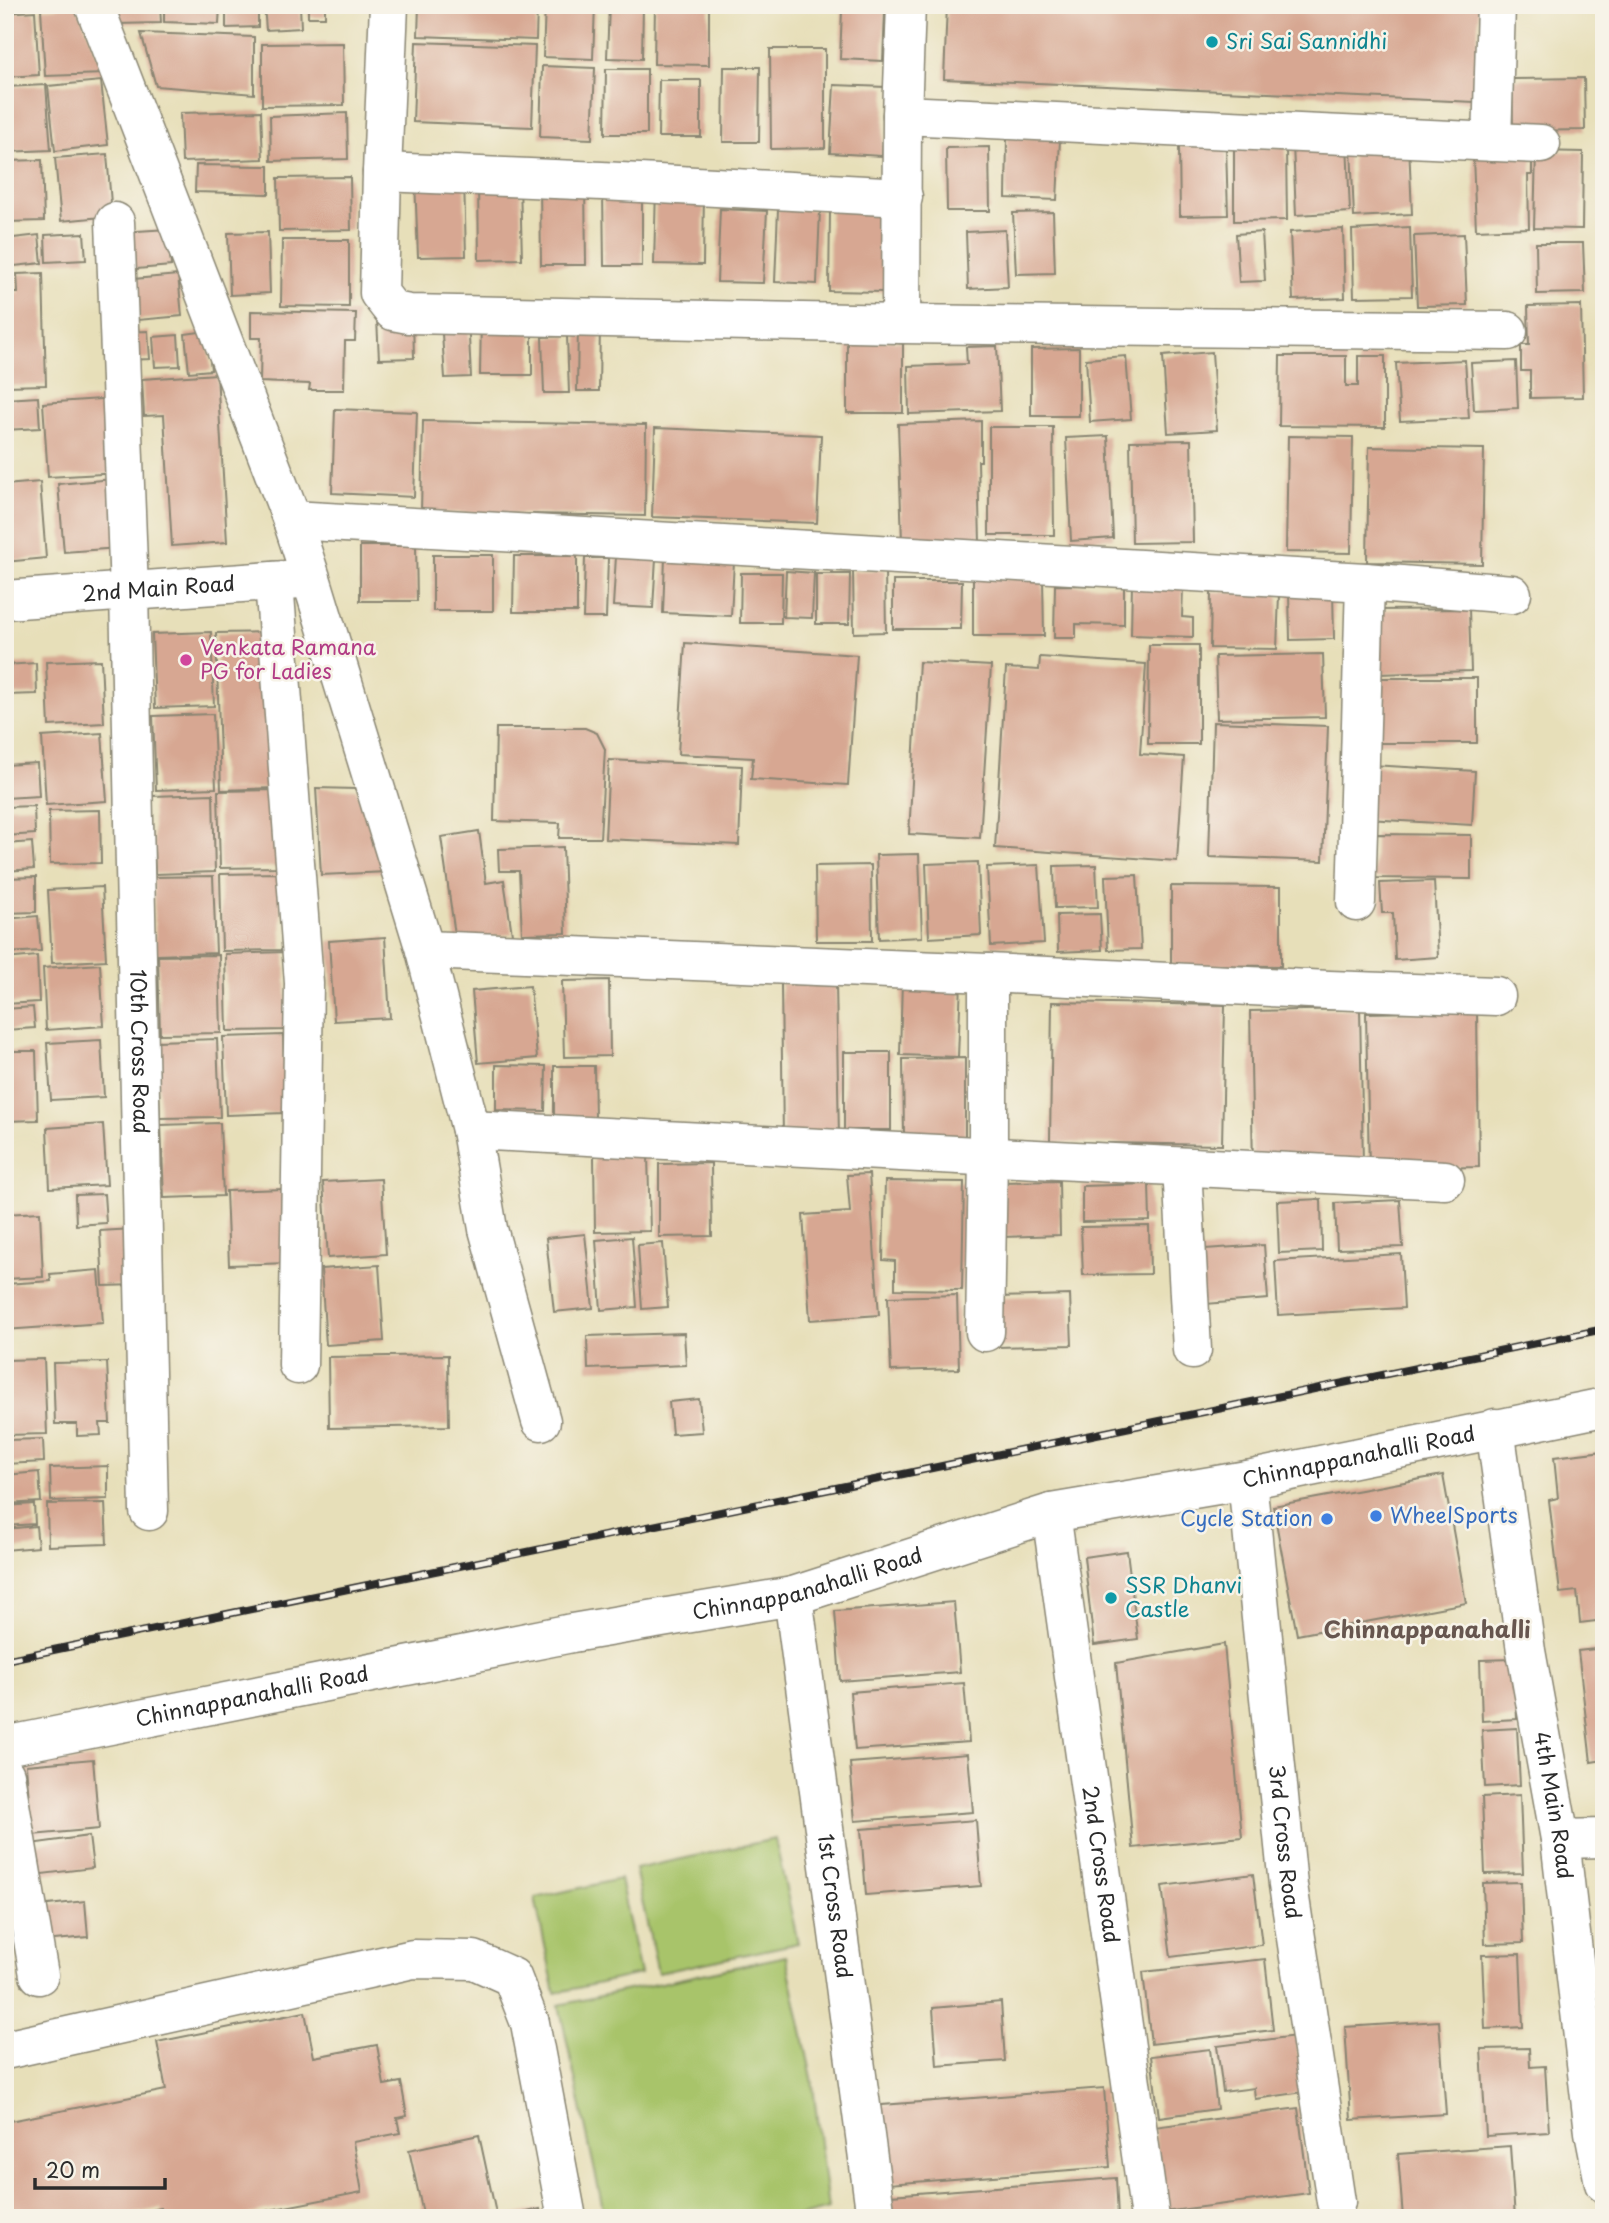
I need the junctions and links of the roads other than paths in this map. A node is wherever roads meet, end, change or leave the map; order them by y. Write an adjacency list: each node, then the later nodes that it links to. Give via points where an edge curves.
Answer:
1 (94, 5): 13 (street)
2 (390, 5): 8 (street)
3 (906, 5): 5 (street)
4 (1496, 5): 6 (street)
5 (902, 115): 6 (street); 9 (street)
6 (1492, 142): 7 (street)
7 (1541, 144)
8 (382, 172): 9 (street); 11 (street, via 379,293 393,311)
9 (902, 197): 11 (street)
10 (115, 222): 16 (street, 10th Cross Road)
11 (901, 324): 12 (street)
12 (1508, 331)
13 (292, 520): 14 (street); 15 (street)
14 (293, 580): 16 (street, 2nd Main Road); 20 (street); 29 (street, via 304,983)
15 (1365, 582): 17 (street); 19 (street)
16 (130, 591): 18 (street, 2nd Main Road); 34 (street, 10th Cross Road)
17 (1512, 594)
18 (5, 600)
19 (1356, 902)
20 (425, 950): 21 (street); 23 (street)
21 (988, 973): 22 (street); 24 (street)
22 (1496, 996)
23 (471, 1130): 24 (street); 31 (street, via 488,1229)
24 (988, 1157): 25 (street); 27 (street)
25 (1182, 1167): 26 (street); 28 (street)
26 (1445, 1180)
27 (985, 1332)
28 (1192, 1350)
29 (298, 1365)
30 (1604, 1407): 32 (street, Chinnappanahalli Road)
31 (541, 1421)
32 (1495, 1428): 33 (street, Chinnappanahalli Road); 40 (street, 4th Main Road, via 1526,1651)
33 (1247, 1480): 35 (street, Chinnappanahalli Road); 46 (street, 3rd Cross Road, via 1288,1885)
34 (149, 1511)
35 (1051, 1513): 36 (street, Chinnappanahalli Road); 49 (street, 2nd Cross Road)
36 (793, 1596): 37 (street, Chinnappanahalli Road, via 572,1633); 48 (street, 1st Cross Road)
37 (5, 1746)
38 (5, 1775): 41 (street)
39 (1604, 1838): 40 (street)
40 (1560, 1839): 44 (street, 4th Main Road)
41 (16, 1909): 42 (street)
42 (39, 1975)
43 (5, 2050): 47 (street, via 414,1959 474,1961 512,1977 530,2022)
44 (1599, 2132): 45 (street, 4th Main Road)
45 (1604, 2183)
46 (1336, 2202)
47 (567, 2218)
48 (876, 2218)
49 (1150, 2218)

